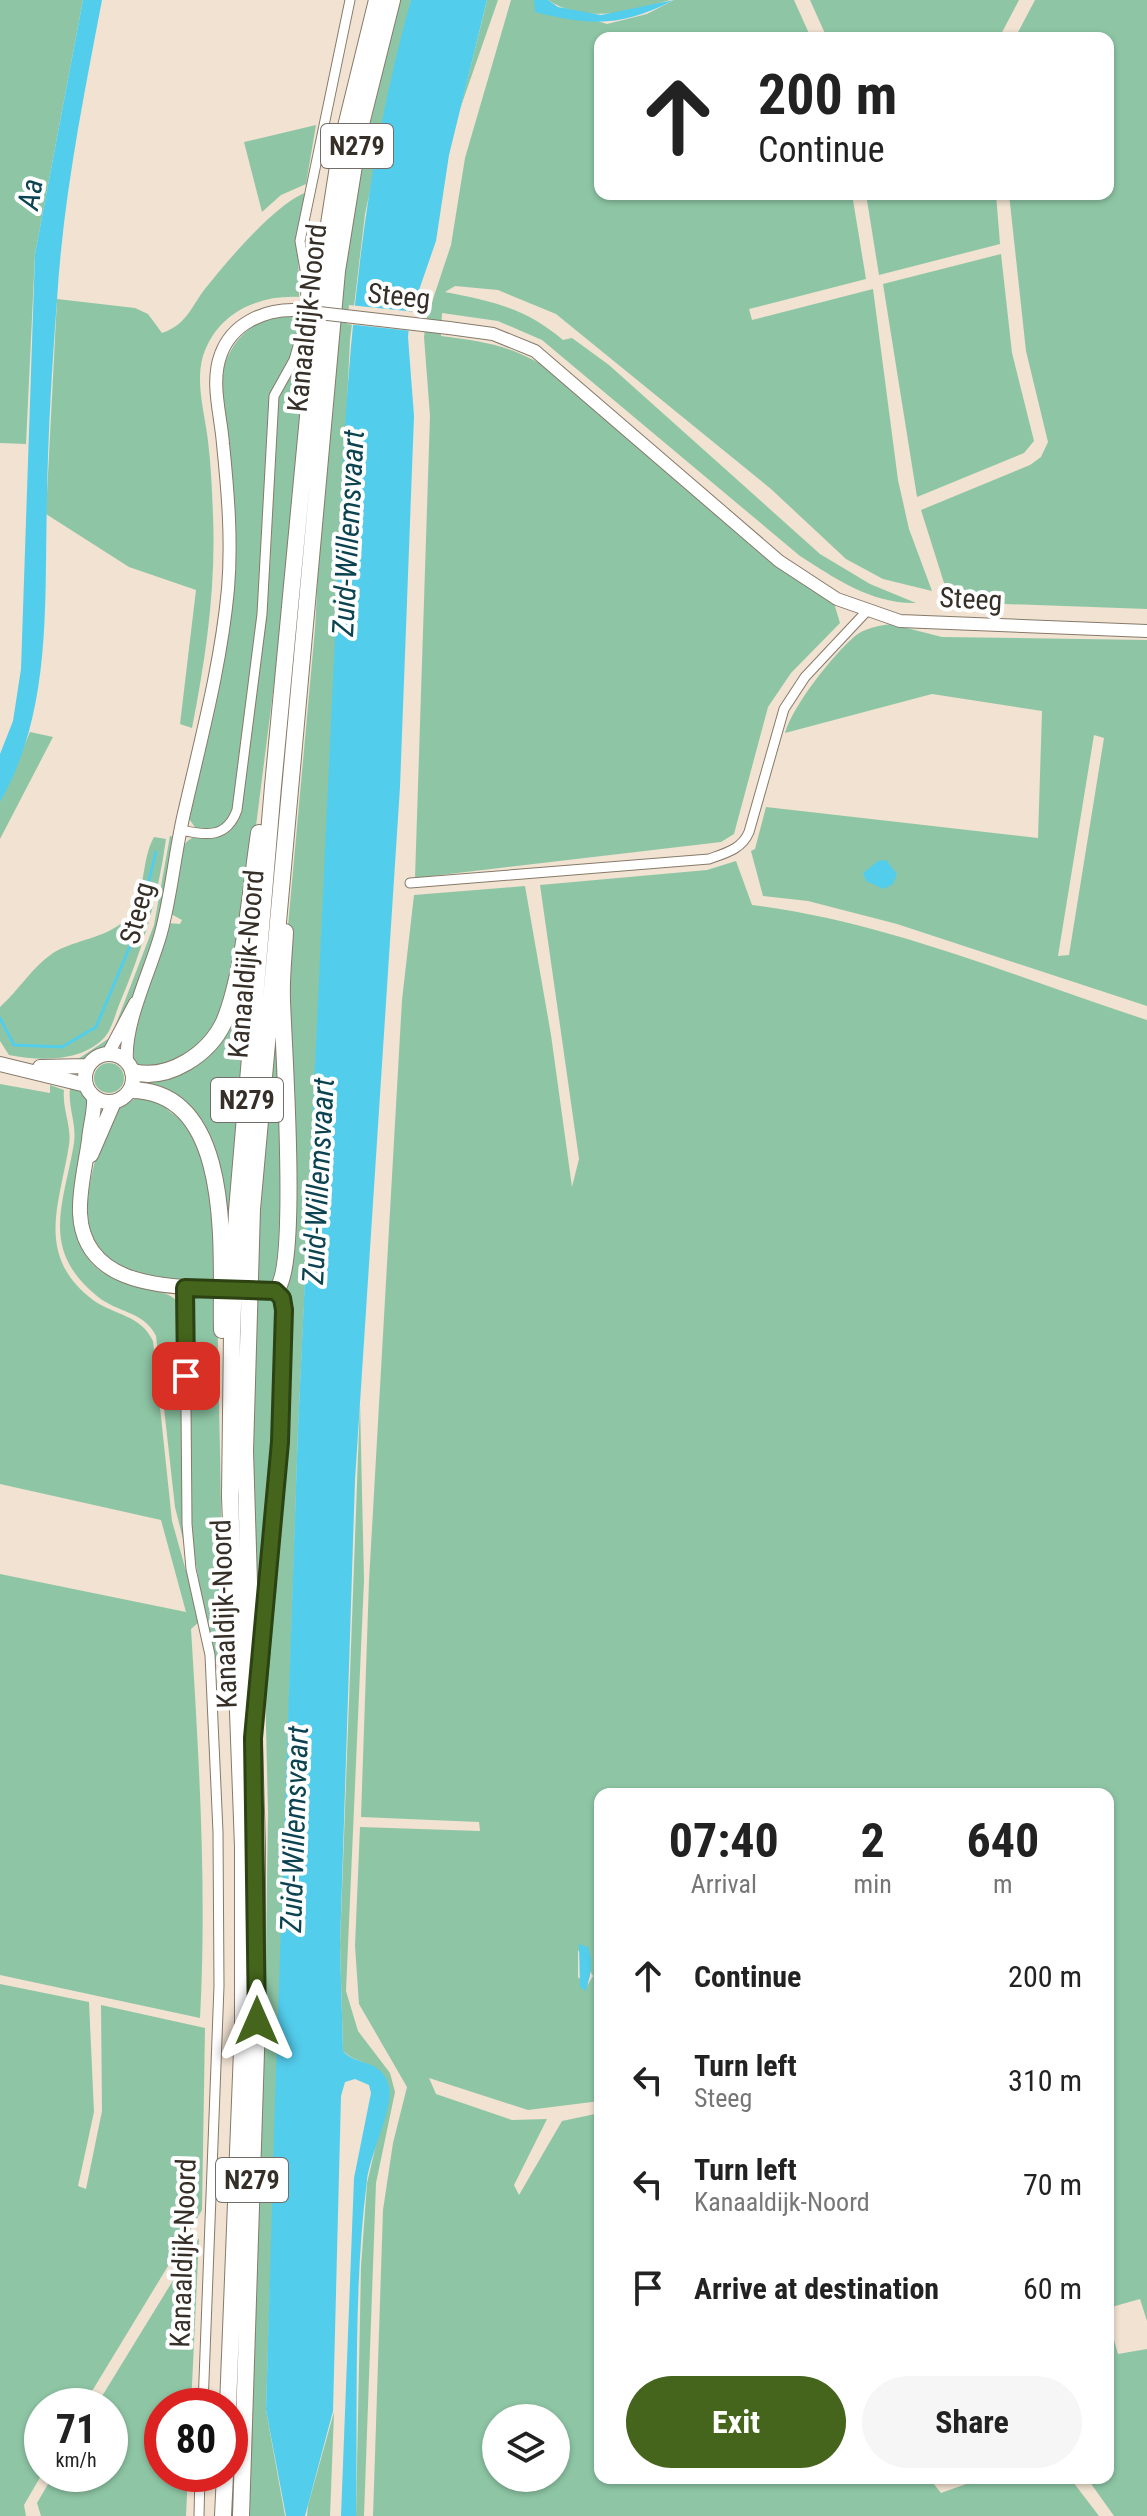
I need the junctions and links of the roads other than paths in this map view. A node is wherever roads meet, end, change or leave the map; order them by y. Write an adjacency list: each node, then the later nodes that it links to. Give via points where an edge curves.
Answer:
1 (350, 0): 7 (street, Kanaaldijk-Noord, via 300,241 307,281 299,347 274,396 262,614 237,810 232,824 220,833)
2 (377, 0): 6 (highway, Kanaaldijk-Noord / N279, via 347,118 322,269)
3 (392, 0): 8 (highway, Kanaaldijk-Noord / N279, via 360,128 339,255)
4 (866, 612): 5 (street, Steeg, via 955,626); 7 (street, Steeg, bridge, via 779,561 535,351 493,334 449,328 293,310 257,315 227,342 217,368 229,517 228,587 213,694); 9 (street, via 805,677 784,709 749,832 733,850 709,859)
5 (1147, 631)
6 (273, 786): 14 (highway, N279, via 262,817 225,1020 192,1060 155,1073); 22 (highway, Kanaaldijk-Noord / N279, via 237,1211)
7 (181, 830): 10 (street, Steeg, via 161,935)
8 (284, 830): 21 (highway, N279, via 288,1194 284,1279); 23 (highway, Kanaaldijk-Noord / N279, via 246,1339)
9 (410, 883)
10 (139, 997): 11 (street, Steeg); 14 (street, Steeg)
11 (108, 1054): 13 (main road); 14 (main road)
12 (0, 1064): 15 (main road)
13 (88, 1066): 15 (main road); 17 (main road)
14 (130, 1067): 16 (main road)
15 (28, 1069): 17 (main road)
16 (131, 1090): 18 (main road); 22 (highway, N279, via 156,1093 178,1107 198,1128 210,1154)
17 (90, 1091): 18 (main road); 19 (main road)
18 (114, 1102): 19 (main road)
19 (86, 1166): 20 (main road, via 80,1214 96,1256 136,1281)
20 (185, 1288): 21 (main road, bridge); 24 (street, Kanaaldijk-Noord, via 187,1524 210,1655 218,1832 219,1986)
21 (268, 1291): 23 (highway, N279, via 282,1298 284,1310 280,1442)
22 (230, 1415): 25 (highway, Kanaaldijk-Noord / N279, via 243,2025)
23 (253, 1738): 30 (highway, Kanaaldijk-Noord / N279, via 257,2021)
24 (204, 2388)
25 (229, 2388)
26 (200, 2492): 28 (street)
27 (224, 2492): 29 (highway)
28 (199, 2516)
29 (223, 2516)
30 (241, 2516)

